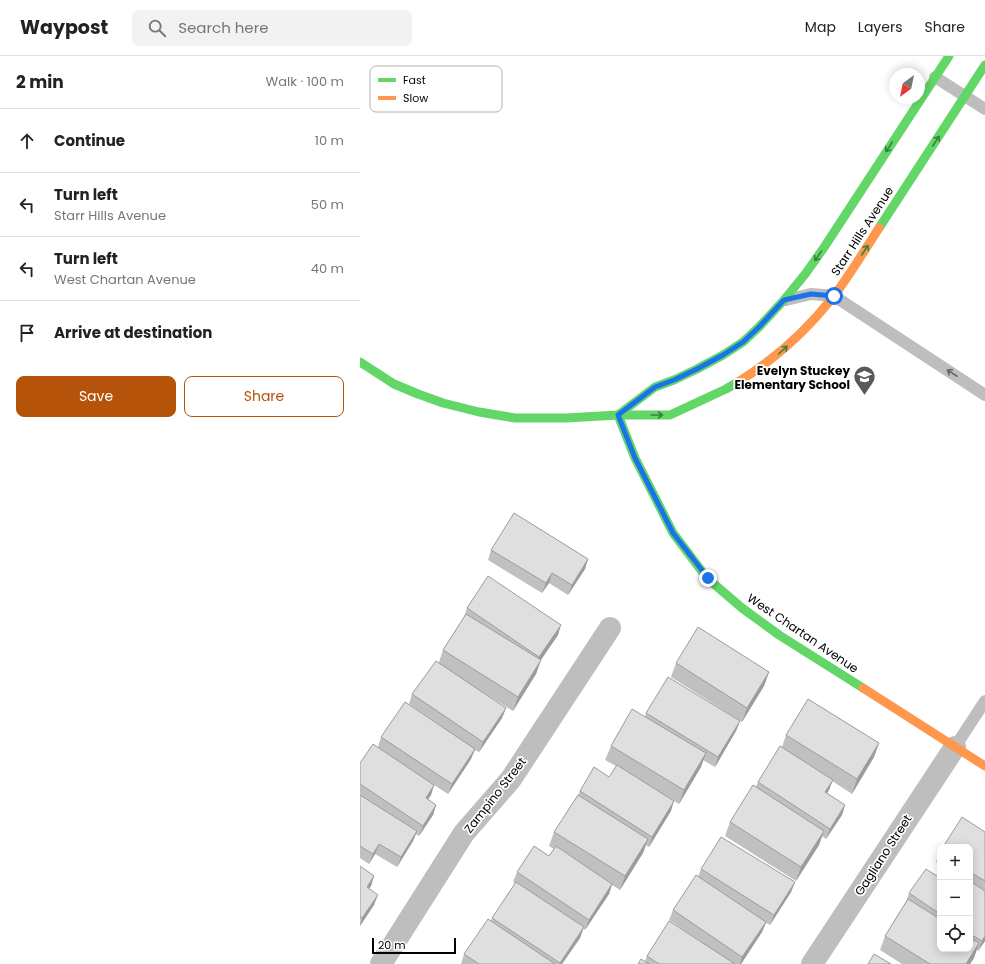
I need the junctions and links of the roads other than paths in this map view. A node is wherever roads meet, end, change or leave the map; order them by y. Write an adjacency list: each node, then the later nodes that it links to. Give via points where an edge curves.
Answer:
1 (949, 56): 3 (street, Starr Hills Avenue)
2 (985, 65): 4 (street, Starr Hills Avenue)
3 (935, 77): 4 (lane); 7 (street, Starr Hills Avenue, one-way to 7, via 825,246)
4 (964, 96): 5 (lane); 6 (street, Starr Hills Avenue, one-way to 4)
5 (985, 109)
6 (834, 296): 7 (lane, via 811,294); 9 (lane, one-way to 6); 10 (street, Starr Hills Avenue, one-way to 6, via 670,415 726,389 779,353 816,318)
7 (784, 300): 10 (street, Starr Hills Avenue, via 743,342 697,369 655,387)
8 (360, 362): 10 (street, Starr Hills Avenue, via 394,384 443,403 479,412 515,418)
9 (985, 395)
10 (618, 415): 13 (street, West Chartan Avenue, via 635,458 673,533 708,578 742,608 779,634)
11 (610, 628): 15 (street, Zampino Street, via 511,779 464,833)
12 (985, 701): 13 (lane)
13 (955, 747): 14 (street, West Chartan Avenue); 16 (street, Gagliano Street)
14 (985, 766)
15 (383, 963)
16 (812, 964)

